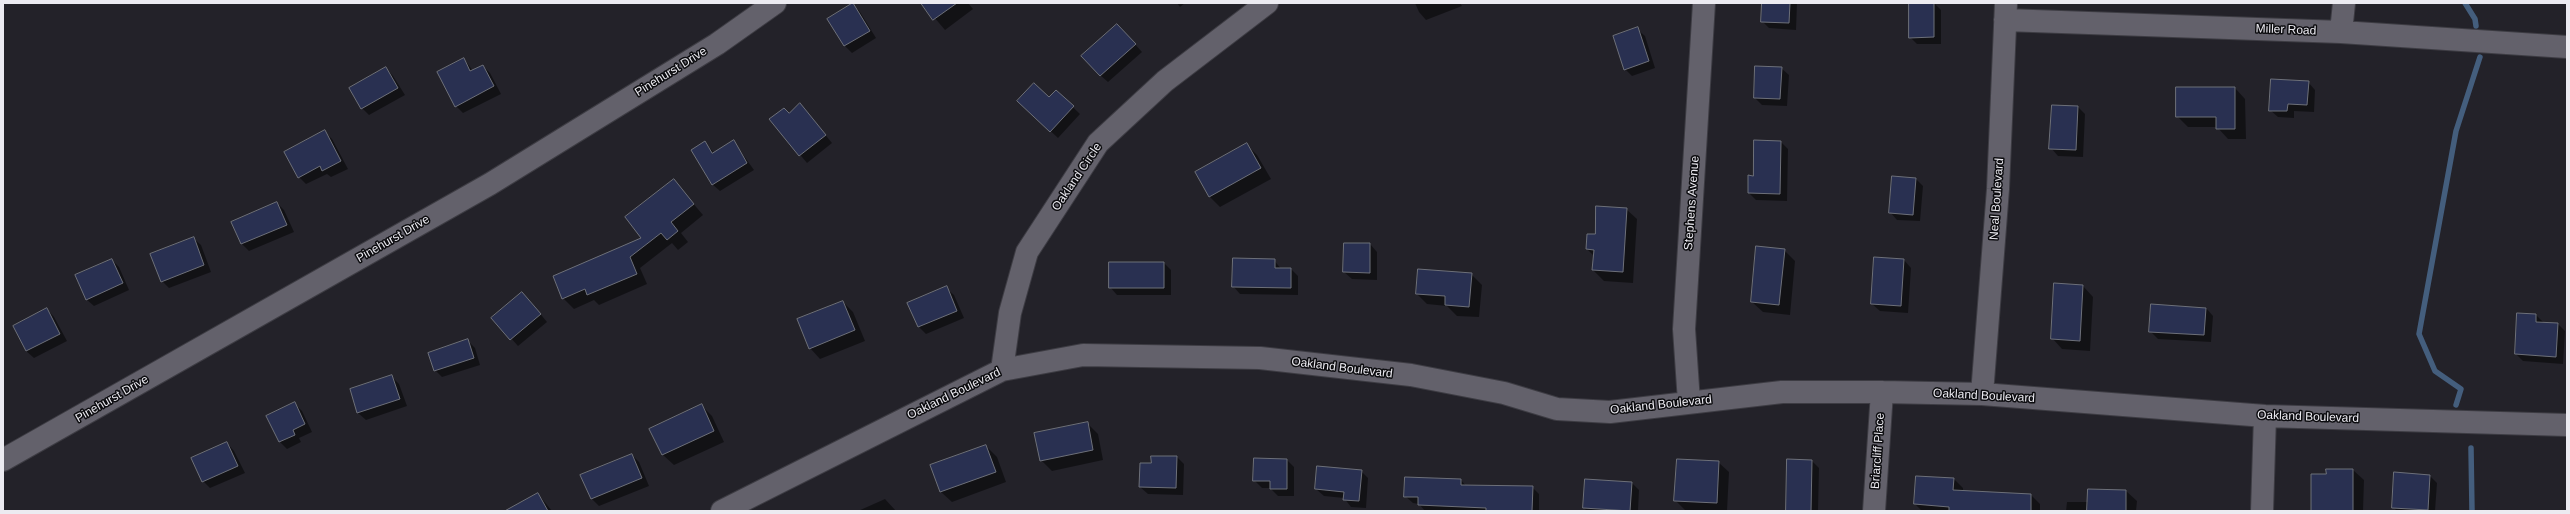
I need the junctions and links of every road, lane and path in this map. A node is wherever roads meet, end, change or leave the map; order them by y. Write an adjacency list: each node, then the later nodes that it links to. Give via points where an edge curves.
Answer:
1 (775, 3): 14 (street, Pinehurst Drive, via 710,48 490,184)
2 (1267, 3): 8 (street, Oakland Circle, via 1165,81 1098,143 1027,252 1010,313)
3 (1704, 3): 11 (street, Stephens Avenue, via 1684,329)
4 (2344, 3): 6 (street)
5 (2006, 11): 6 (street, Miller Road); 10 (street, Neal Boulevard, via 1998,189)
6 (2341, 32): 7 (street, Miller Road)
7 (2567, 47)
8 (1002, 370): 11 (street, Oakland Boulevard, via 1083,355 1260,358 1411,376 1504,393 1557,409 1610,412); 15 (street, Oakland Boulevard)
9 (1882, 392): 10 (street, Oakland Boulevard); 11 (street, Oakland Boulevard, via 1782,392); 17 (street, Briarcliff Place)
10 (1982, 394): 12 (street, Oakland Boulevard)
11 (1689, 402)
12 (2264, 416): 13 (street, Oakland Boulevard); 18 (street)
13 (2567, 425)
14 (3, 460)
15 (745, 505): 16 (street, Oakland Boulevard)
16 (722, 511)
17 (1874, 511)
18 (2262, 511)

